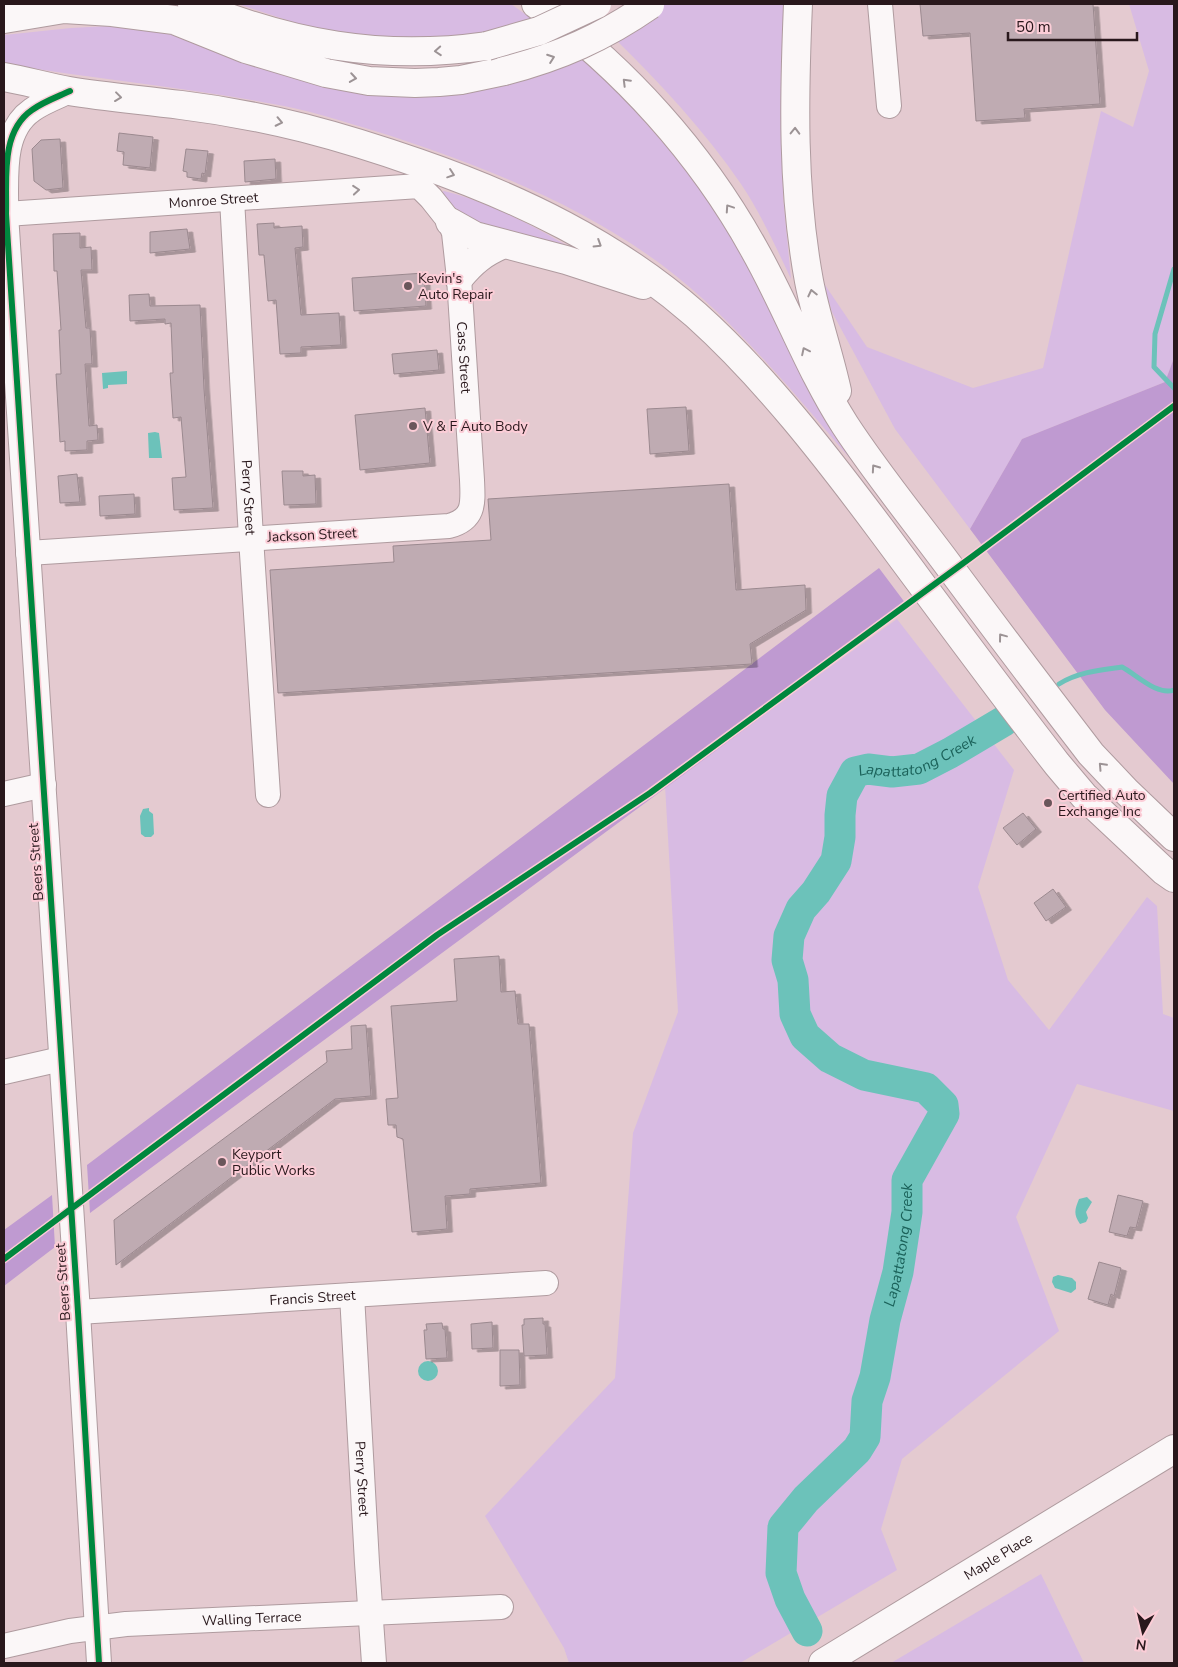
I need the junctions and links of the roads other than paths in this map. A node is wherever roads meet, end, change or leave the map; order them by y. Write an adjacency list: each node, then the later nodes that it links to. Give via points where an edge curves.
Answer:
1 (158, 4): 9 (main road)
2 (192, 4): 4 (main road, one-way to 2, bridge, via 539,31 486,46 421,52 374,51 317,43 236,21)
3 (536, 4): 21 (main road, one-way to 3, via 739,222 702,169 637,93 591,48)
4 (597, 4)
5 (651, 4): 9 (main road, one-way to 5, bridge, via 347,78 390,83 461,80 549,59 610,31)
6 (798, 4): 21 (main road, one-way to 6, via 809,281 799,213 795,146)
7 (880, 4): 13 (street)
8 (4, 19): 9 (main road, via 64,9 174,20 246,49)
9 (306, 66)
10 (4, 77): 11 (main road)
11 (70, 91): 12 (main road); 14 (main road, one-way to 14, via 196,107 335,136); 16 (street, Beers Street, via 32,109 14,131 8,151)
12 (4, 92)
13 (889, 106)
14 (422, 175): 15 (street, Monroe Street, one-way to 14, via 385,187); 17 (street, Cass Street, via 431,198); 20 (main road, one-way to 20, via 512,199 621,258)
15 (232, 199): 16 (street, Monroe Street); 24 (street, Perry Street)
16 (6, 214): 22 (street, Beers Street)
17 (450, 222): 18 (main road, via 475,236); 19 (street, Cass Street)
18 (504, 244): 19 (main road, via 482,254); 20 (main road, via 566,260)
19 (458, 278): 23 (street, Cass Street, via 473,499)
20 (671, 295): 30 (main road, via 740,359 822,453 1084,796)
21 (845, 424): 29 (main road, one-way to 21, via 1091,754 904,508)
22 (13, 484): 25 (street, Beers Street)
23 (470, 511): 24 (street, Jackson Street, via 462,521 449,526)
24 (251, 538): 25 (street, Jackson Street); 28 (street, Perry Street)
25 (28, 553): 26 (street, Beers Street)
26 (44, 785): 27 (street); 31 (street, Beers Street)
27 (4, 794)
28 (268, 795)
29 (1174, 837)
30 (1174, 878)
31 (61, 1059): 32 (street); 35 (street, Beers Street)
32 (4, 1072)
33 (546, 1282): 34 (street, Francis Street)
34 (352, 1295): 35 (street, Francis Street); 38 (street, Perry Street)
35 (78, 1312): 39 (street, Beers Street)
36 (1174, 1449): 43 (main road, Maple Place)
37 (502, 1607): 38 (street, Walling Terrace)
38 (371, 1612): 39 (street, Walling Terrace); 42 (street, Perry Street)
39 (97, 1628): 40 (street, Walling Terrace); 41 (street, Beers Street)
40 (4, 1646)
41 (99, 1663)
42 (374, 1663)
43 (823, 1663)

